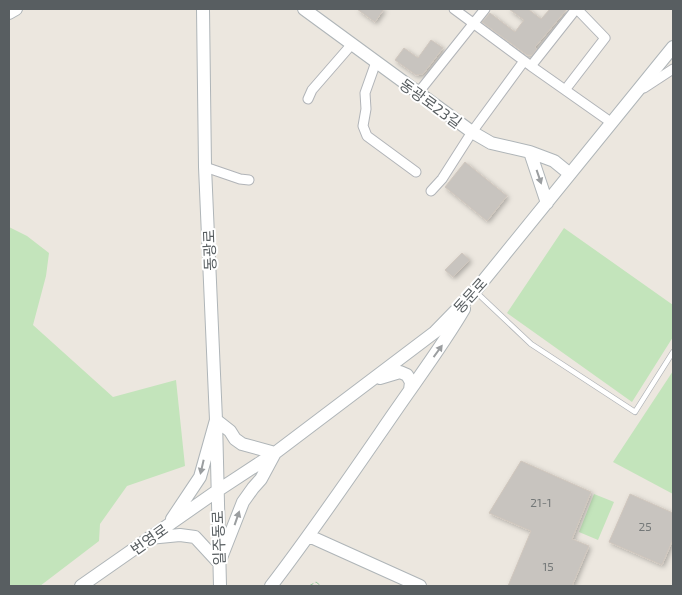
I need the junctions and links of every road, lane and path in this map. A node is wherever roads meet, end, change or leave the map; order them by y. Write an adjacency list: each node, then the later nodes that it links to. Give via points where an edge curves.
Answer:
1 (16, 9): 7 (main road)
2 (204, 9): 21 (main road, 동광로)
3 (304, 9): 9 (main road, 동광로23길)
4 (454, 9): 8 (street)
5 (485, 9): 8 (street)
6 (577, 9): 12 (street); 14 (street, via 606,38)
7 (9, 13)
8 (474, 23): 12 (street); 16 (street)
9 (352, 44): 11 (main road, 동광로23길); 17 (street)
10 (673, 47): 15 (main road, 동문로)
11 (376, 62): 16 (main road, 동광로23길); 22 (street, via 365,93 363,126 367,136)
12 (527, 64): 14 (street); 19 (street)
13 (673, 69): 15 (street)
14 (565, 90): 18 (street)
15 (637, 92): 18 (main road, 동문로)
16 (418, 93): 19 (main road, 동광로23길)
17 (308, 99)
18 (612, 123): 23 (main road, 동문로)
19 (472, 132): 20 (main road, 동광로23길, via 491,143); 25 (street)
20 (530, 152): 23 (main road, 동광로23길, via 554,161); 26 (main road, one-way to 26)
21 (205, 166): 24 (street); 31 (main road, 동광로)
22 (416, 172)
23 (570, 174): 26 (main road, 동문로)
24 (249, 180)
25 (431, 191)
26 (547, 203): 27 (main road, 동문로)
27 (475, 291): 28 (lane, via 531,344 635,412); 29 (main road, 동문로, via 435,332); 30 (main road, one-way to 27, via 444,343)
28 (673, 352)
29 (369, 382): 30 (main road, via 400,372 411,382); 32 (main road, 동문로)
30 (410, 390): 35 (main road)
31 (216, 420): 32 (main road, via 230,431 234,440); 33 (main road, 동광로); 34 (main road, one-way to 34, via 200,477)
32 (275, 453): 33 (main road, 동문로); 37 (main road, one-way to 32, via 244,502 261,480)
33 (217, 491): 34 (main road, 번영로); 37 (main road, 일주동로)
34 (168, 525): 36 (main road, 번영로)
35 (310, 536): 40 (main road); 43 (main road)
36 (149, 538): 37 (main road, via 190,536); 38 (main road, 번영로)
37 (219, 563): 39 (main road, 일주동로)
38 (81, 586)
39 (220, 586)
40 (272, 586)
41 (309, 586): 42 (path, via 316,582)
42 (321, 586)
43 (420, 586)

